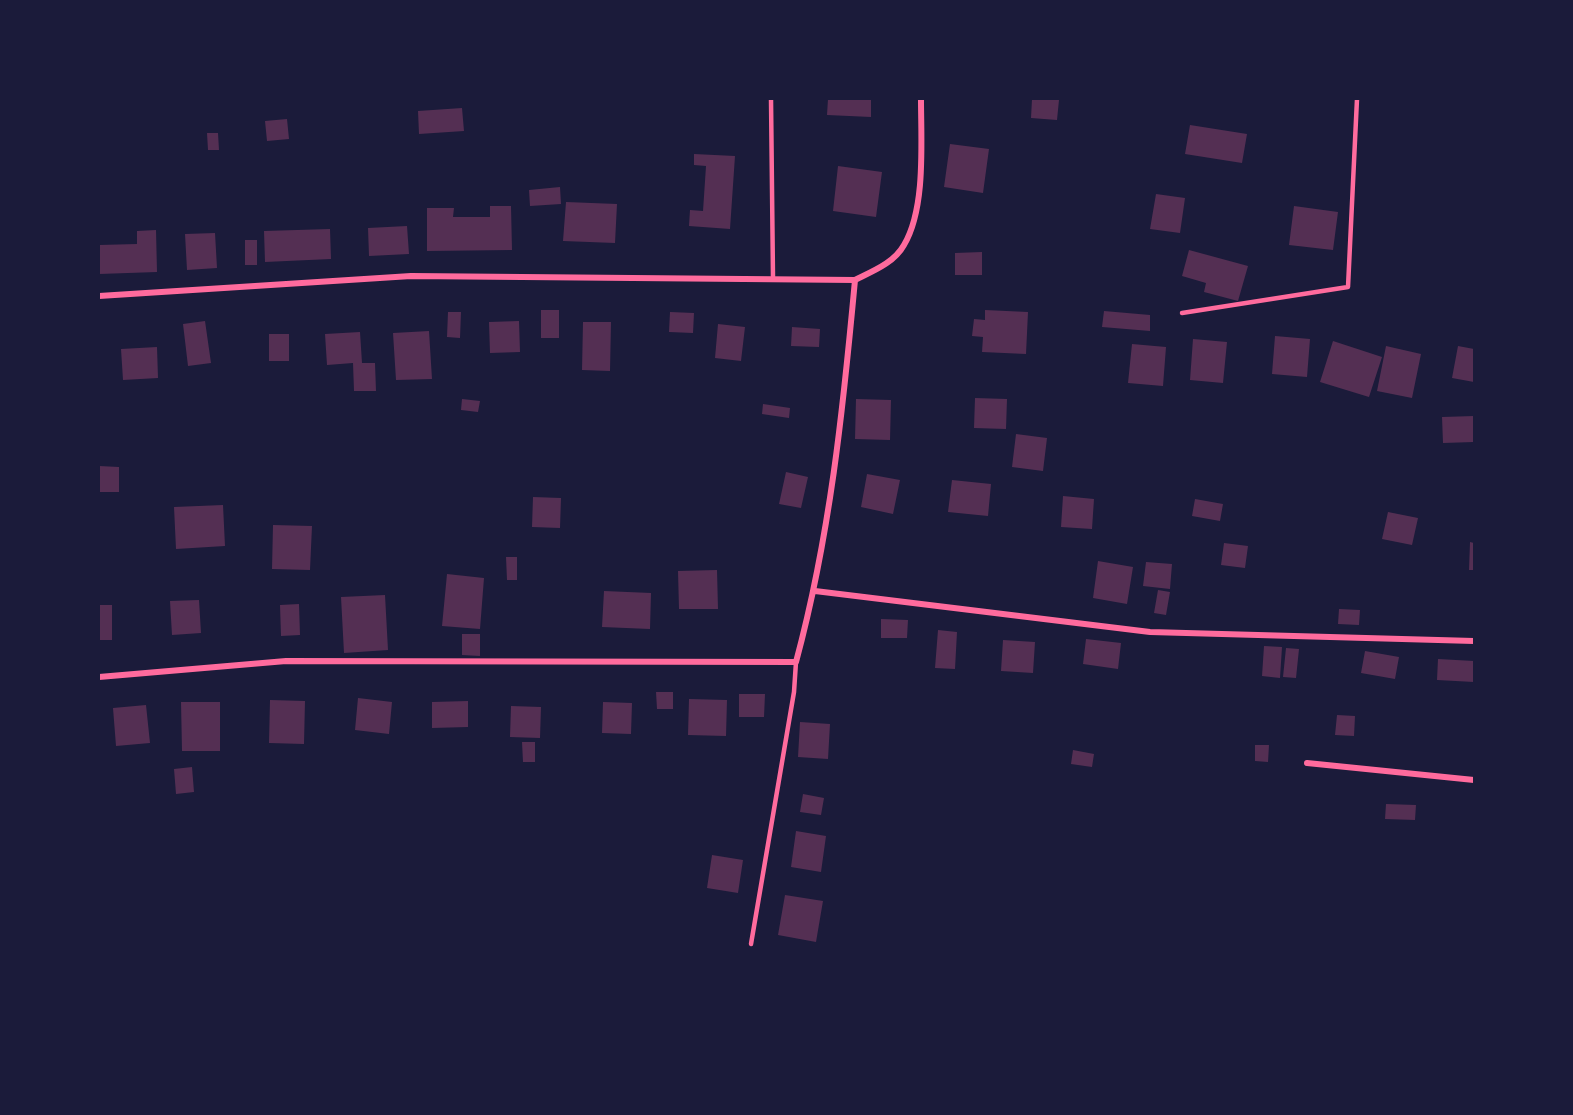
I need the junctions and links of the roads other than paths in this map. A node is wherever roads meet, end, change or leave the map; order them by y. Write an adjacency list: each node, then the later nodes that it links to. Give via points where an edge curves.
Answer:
1 (771, 99): 4 (lane)
2 (921, 99): 5 (street, via 921,164 914,221 903,247 884,266)
3 (1357, 99): 7 (lane, via 1348,287)
4 (773, 278): 5 (street); 6 (street, via 411,276)
5 (855, 280): 8 (street, via 840,439)
6 (99, 296)
7 (1182, 312)
8 (815, 591): 9 (street, via 1150,632); 10 (street)
9 (1474, 641)
10 (796, 662): 11 (street, via 286,661); 14 (lane)
11 (99, 677)
12 (1307, 763): 13 (street)
13 (1474, 780)
14 (751, 944)

